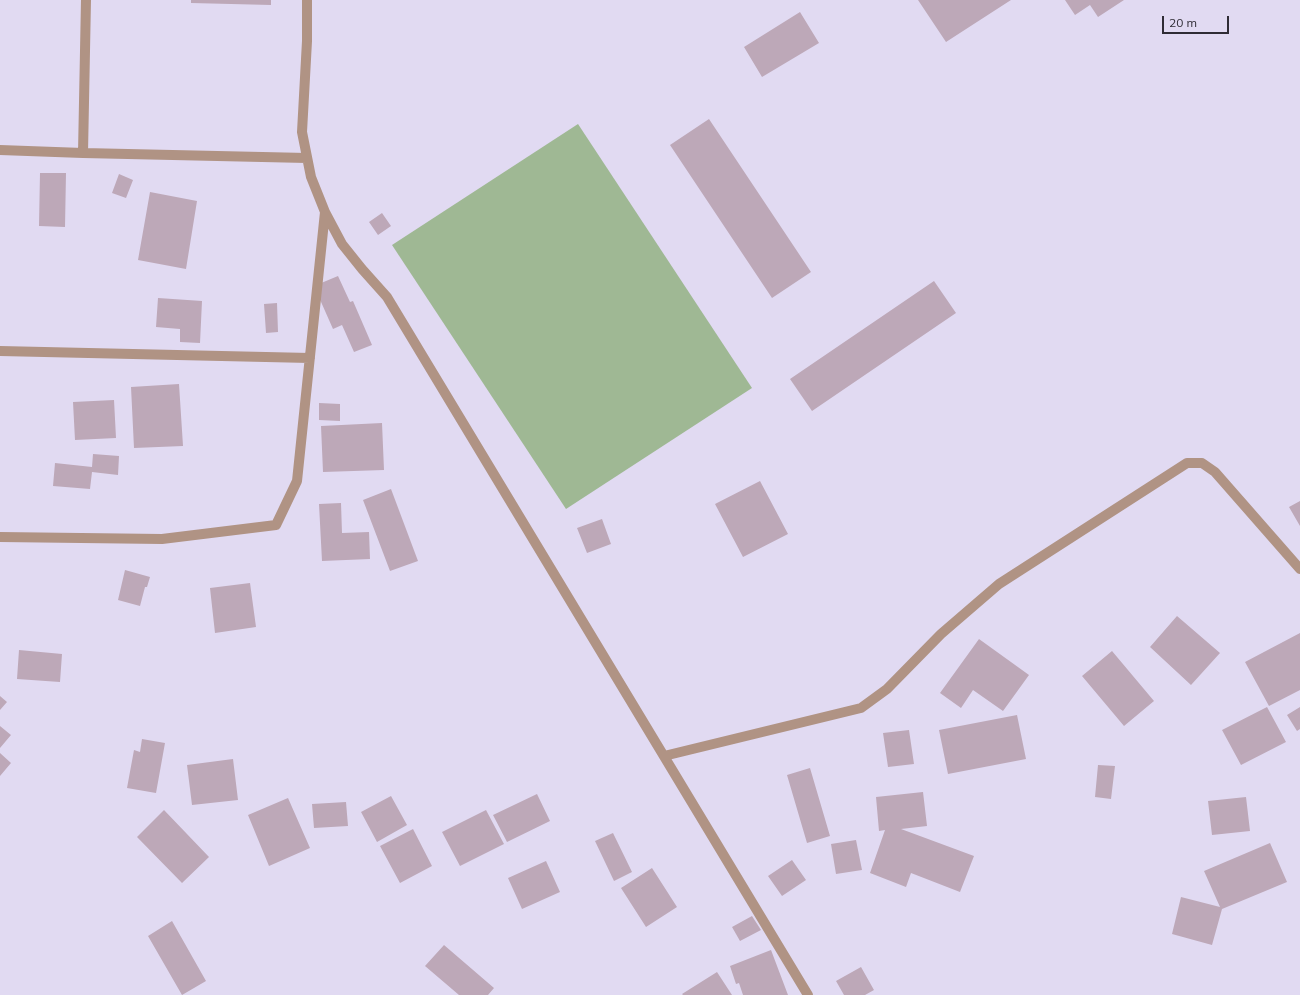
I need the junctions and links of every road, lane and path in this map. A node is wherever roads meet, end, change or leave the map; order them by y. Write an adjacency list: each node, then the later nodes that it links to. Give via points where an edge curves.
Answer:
1 (86, 0): 4 (street)
2 (307, 0): 5 (street, via 302,132)
3 (0, 150): 4 (street)
4 (83, 153): 5 (street)
5 (307, 158): 6 (street, via 311,177)
6 (325, 212): 8 (street); 11 (street, via 342,244 387,297)
7 (0, 351): 8 (street)
8 (310, 358): 9 (street, via 297,481 276,525 162,540)
9 (0, 537)
10 (1300, 569): 11 (street, via 1215,472 1202,463 1187,463 999,584 941,634 887,689 861,708)
11 (664, 756): 12 (street)
12 (808, 995)

